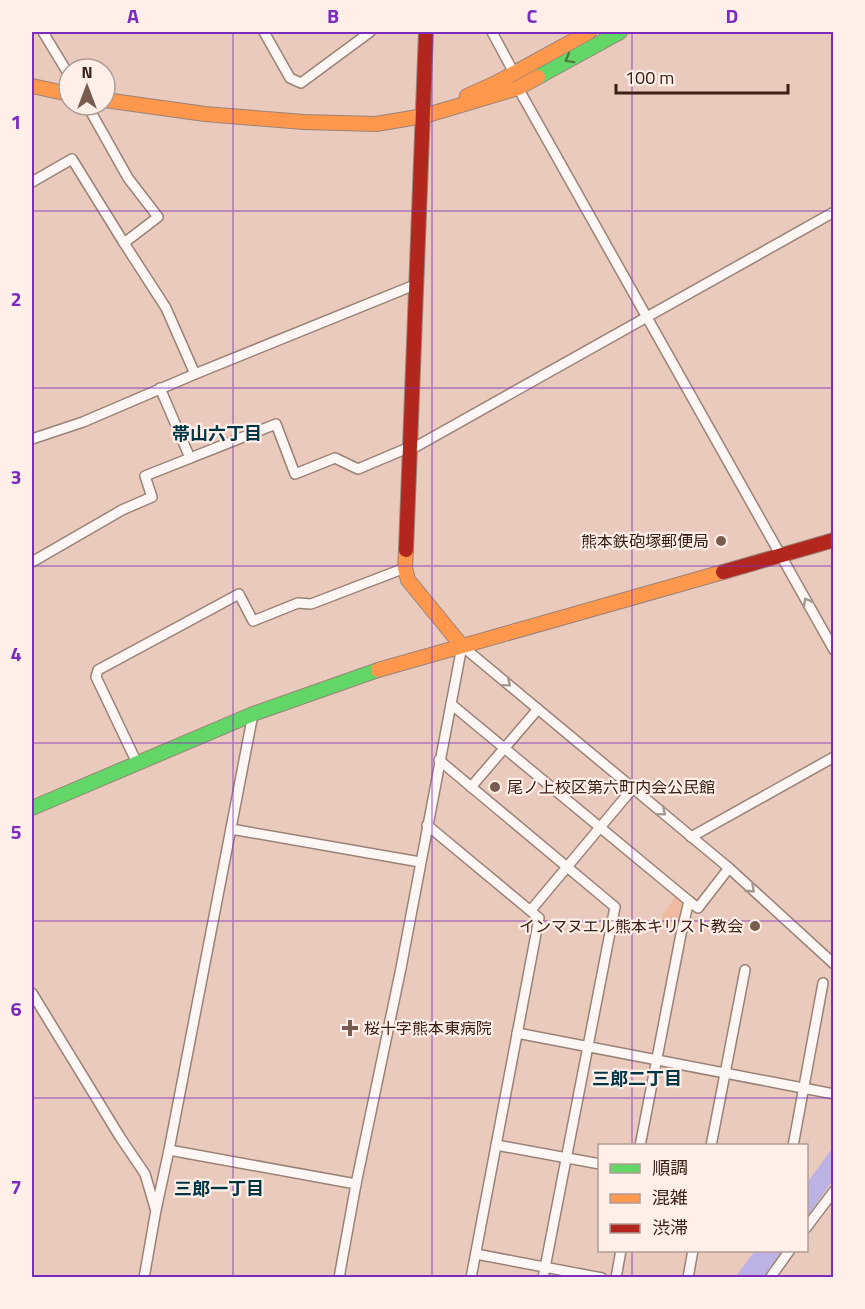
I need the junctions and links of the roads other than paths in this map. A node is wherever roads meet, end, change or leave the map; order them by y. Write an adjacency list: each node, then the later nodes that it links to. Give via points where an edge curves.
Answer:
1 (43, 32): 8 (street)
2 (264, 32): 3 (street, via 290,78 300,82)
3 (370, 32)
4 (426, 32): 14 (street)
5 (492, 32): 9 (street)
6 (589, 32): 9 (street)
7 (620, 32): 11 (street, one-way to 11)
8 (58, 57)
9 (514, 73): 14 (street)
10 (32, 86): 12 (street)
11 (518, 88): 14 (street); 20 (street)
12 (57, 91)
13 (117, 102): 14 (street, via 304,122 376,124)
14 (424, 116): 19 (street)
15 (94, 117): 18 (street, via 128,178 158,217)
16 (32, 182): 18 (street, via 72,159)
17 (834, 212): 20 (street)
18 (124, 243): 21 (street, via 166,308)
19 (417, 284): 21 (street); 24 (street)
20 (646, 318): 24 (street); 27 (street)
21 (195, 374): 22 (street)
22 (160, 388): 23 (street, via 83,422); 25 (street)
23 (32, 439)
24 (410, 449): 25 (street, via 358,469 335,458 295,474 276,424); 29 (street)
25 (190, 458): 28 (street, via 145,476 152,498 122,510)
26 (834, 540): 27 (street)
27 (781, 555): 30 (street); 31 (street, one-way to 27)
28 (32, 562)
29 (405, 568): 30 (street, via 408,580); 38 (street, via 311,604 298,603 253,621 239,594 98,670 96,677)
30 (462, 646): 32 (street); 33 (street, one-way to 33); 34 (street, via 357,676)
31 (834, 650)
32 (451, 704): 35 (street); 37 (street)
33 (538, 709): 35 (street); 40 (street)
34 (253, 714): 38 (street); 44 (street)
35 (505, 748): 39 (street); 43 (street)
36 (834, 757): 45 (street)
37 (439, 760): 39 (street); 42 (street)
38 (137, 763): 41 (street)
39 (471, 787): 47 (street)
40 (633, 788): 43 (street); 45 (street, one-way to 45)
41 (32, 808)
42 (427, 825): 46 (street); 50 (street)
43 (600, 827): 47 (street); 49 (street)
44 (231, 828): 46 (street); 65 (street)
45 (691, 837): 48 (street)
46 (420, 862): 68 (street)
47 (566, 867): 50 (street); 56 (street, via 615,907)
48 (729, 868): 49 (street, via 698,908); 51 (street, one-way to 51)
49 (690, 901): 57 (street)
50 (531, 910): 55 (street, via 539,918)
51 (834, 964)
52 (745, 970): 58 (street)
53 (823, 983): 59 (street)
54 (32, 993): 70 (street, via 145,1174)
55 (517, 1033): 56 (street); 64 (street)
56 (587, 1047): 57 (street); 66 (street)
57 (657, 1060): 58 (street); 61 (street)
58 (725, 1074): 59 (street); 62 (street)
59 (803, 1088): 60 (street); 63 (street)
60 (834, 1094)
61 (640, 1144)
62 (711, 1144)
63 (793, 1144)
64 (496, 1145): 66 (street); 75 (street)
65 (169, 1150): 68 (street); 70 (street)
66 (566, 1157): 67 (street); 76 (street)
67 (598, 1164)
68 (356, 1184): 78 (street)
69 (834, 1191): 71 (street)
70 (156, 1210): 77 (street)
71 (808, 1227)
72 (621, 1252): 82 (street)
73 (693, 1252): 83 (street)
74 (789, 1252): 84 (street)
75 (476, 1254): 76 (street); 79 (street)
76 (545, 1267): 80 (street); 81 (street)
77 (144, 1278)
78 (339, 1278)
79 (471, 1278)
80 (543, 1278)
81 (602, 1278)
82 (616, 1278)
83 (688, 1278)
84 (770, 1278)

